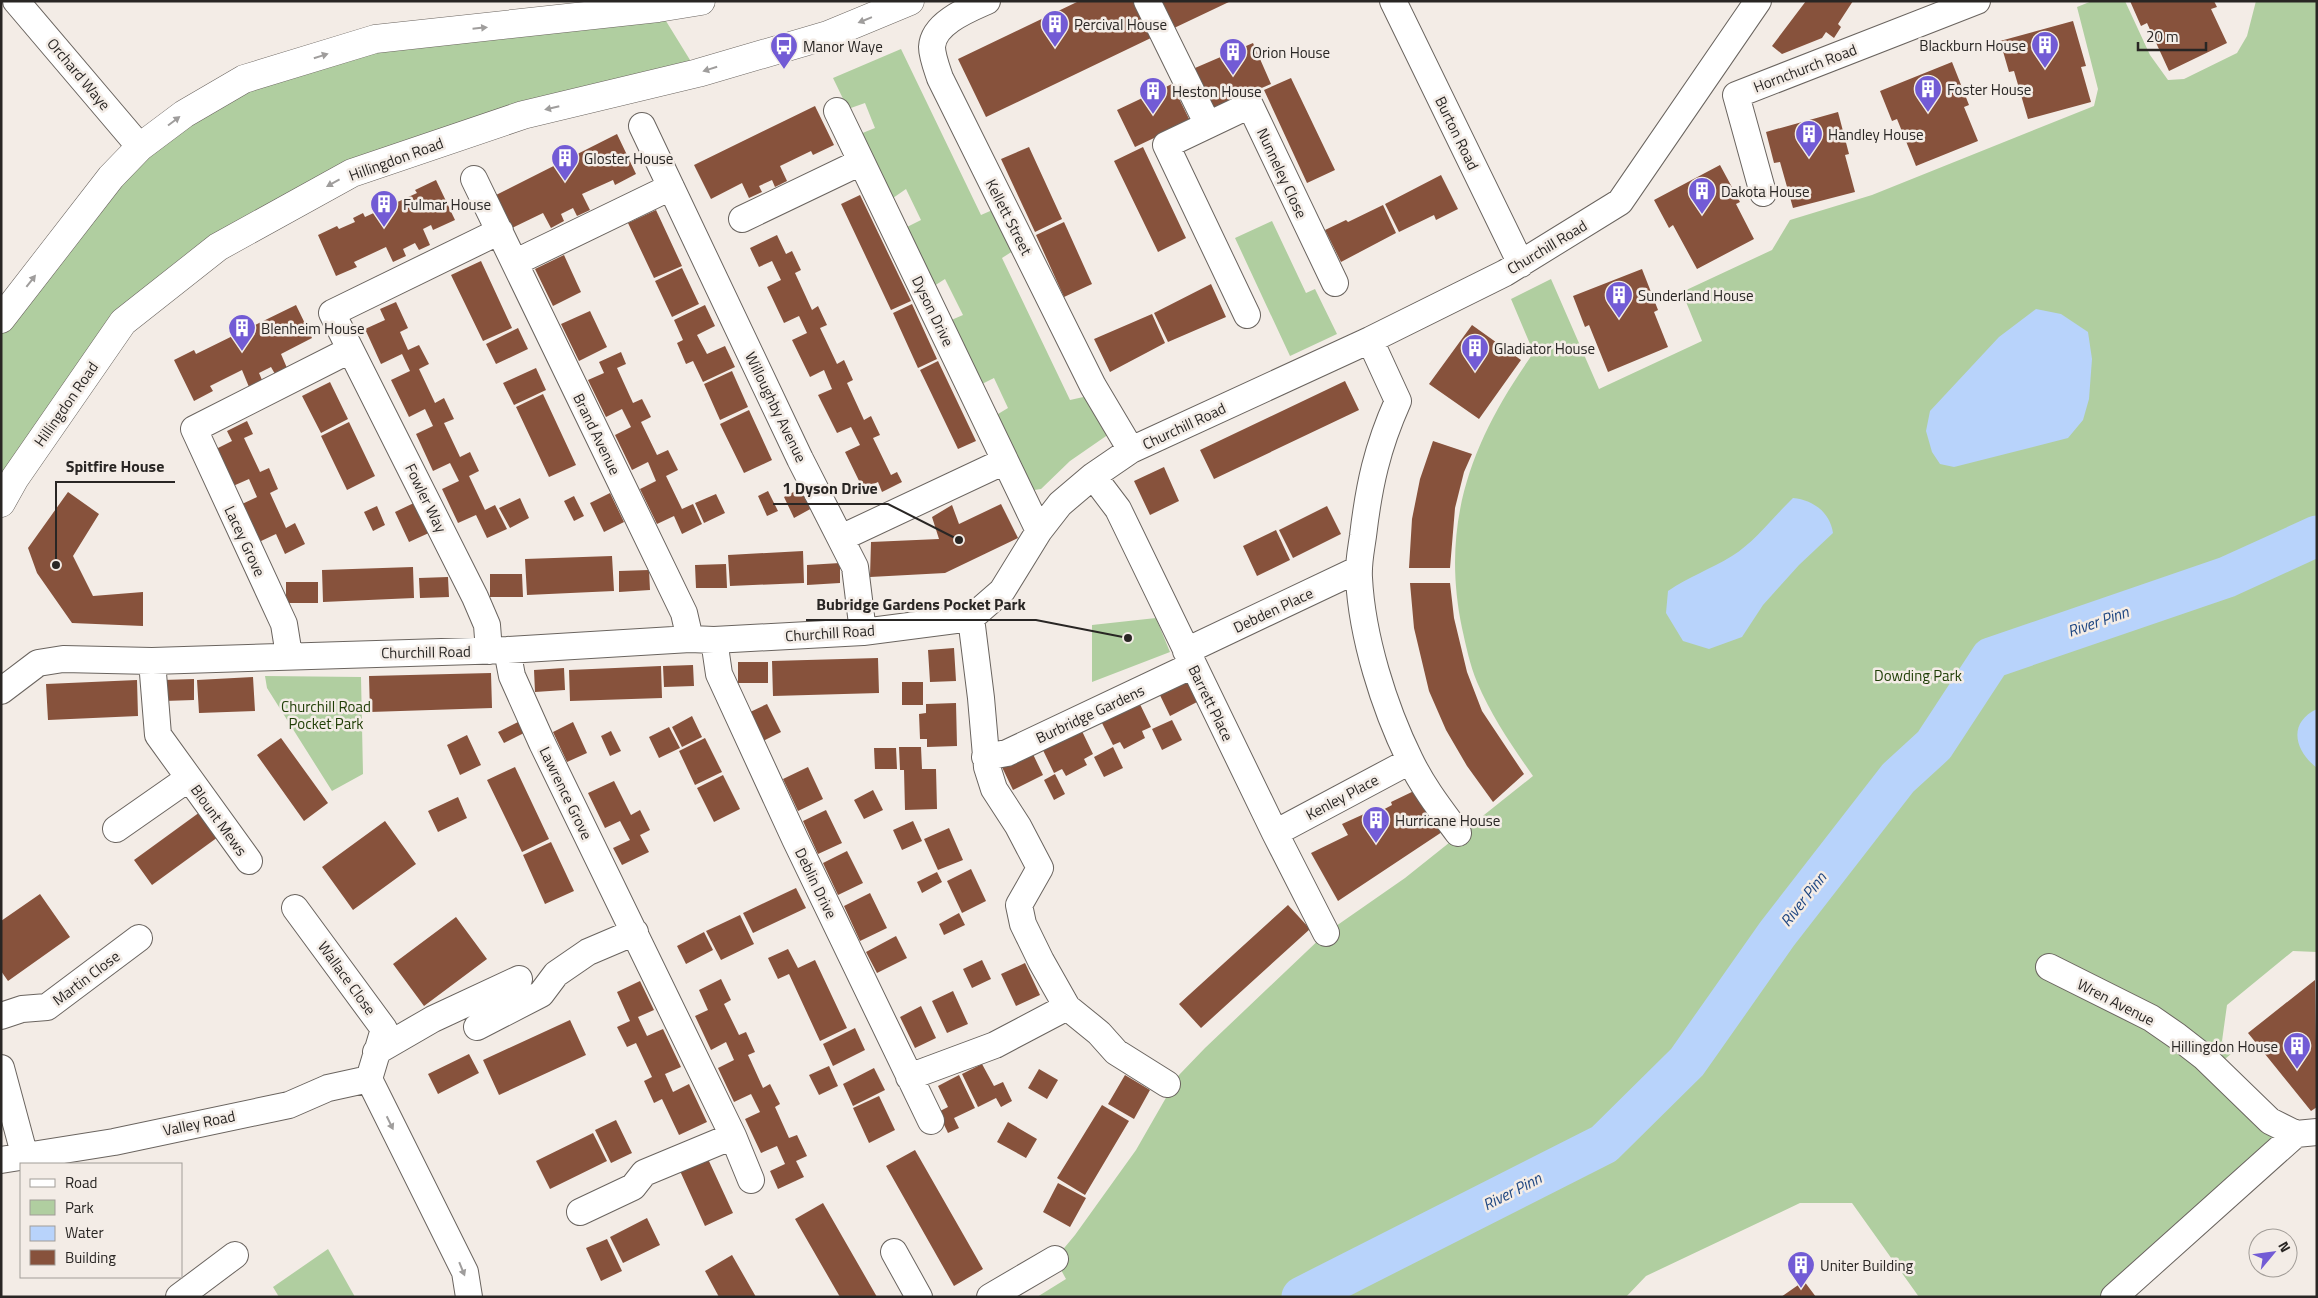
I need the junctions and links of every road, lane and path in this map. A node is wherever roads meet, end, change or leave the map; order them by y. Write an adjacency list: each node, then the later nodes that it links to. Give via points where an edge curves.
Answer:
1 (16, 1): 12 (street, Orchard Waye)
2 (701, 1): 12 (main road, one-way to 2, via 184,114 244,79 375,39)
3 (910, 1): 29 (main road, Hillingdon Road, one-way to 29, via 828,35 698,73 523,114 352,173 218,247 123,322)
4 (987, 1): 26 (street, Kellett Street, via 962,12 942,26 932,46 940,78 1089,377)
5 (1147, 1): 10 (street)
6 (1393, 1): 20 (street, Burton Road)
7 (1758, 1): 20 (street, Churchill Road, via 1620,202)
8 (1972, 2): 16 (street, Hornchurch Road, via 1736,95)
9 (836, 111): 13 (street, Dyson Drive)
10 (1208, 125): 21 (street, Nunneley Close, via 1250,105); 22 (street, Nunneley Close, via 1166,145)
11 (642, 126): 15 (street, Willoughby Avenue)
12 (140, 147): 23 (main road, one-way to 12, via 111,177)
13 (861, 162): 17 (street); 27 (street, Dyson Drive)
14 (474, 179): 18 (street, Brand Avenue)
15 (671, 187): 19 (street); 32 (street, Willoughby Avenue)
16 (1763, 193)
17 (742, 218)
18 (500, 231): 19 (street, Brand Avenue); 25 (street, Fowler Way, via 332,313)
19 (516, 262): 36 (street, Brand Avenue, via 684,613)
20 (1521, 264): 24 (street, Churchill Road)
21 (1335, 283)
22 (1247, 315)
23 (1, 319)
24 (1370, 340): 26 (street, Churchill Road); 33 (street, via 1398,401 1383,434 1371,474)
25 (350, 350): 37 (street, Fowler Way, via 475,597); 38 (street, Lacey Grove, via 194,429 284,624)
26 (1131, 450): 28 (street, Churchill Road)
27 (1005, 461): 31 (street, Dyson Drive); 32 (street)
28 (1093, 476): 31 (street, Churchill Road, via 1060,504); 39 (street, Barrett Place, via 1118,509)
29 (8, 487): 30 (main road, Hillingdon Road)
30 (1, 503)
31 (1039, 531): 34 (street, Churchill Road, via 1002,591)
32 (841, 538): 35 (street, Willoughby Avenue, via 855,567)
33 (1360, 568): 39 (street, Debden Place); 43 (street, via 1367,630 1379,678)
34 (971, 618): 35 (street, Churchill Road); 42 (street)
35 (863, 632): 36 (street, Churchill Road)
36 (702, 640): 37 (street, Churchill Road); 60 (street, Deblin Drive)
37 (498, 651): 38 (street, Churchill Road); 50 (street, Lawrence Grove)
38 (290, 655): 40 (street, Churchill Road)
39 (1189, 658): 42 (street, Burbridge Gardens, via 1007,753); 46 (street, Barrett Place)
40 (152, 660): 41 (street, Churchill Road, via 63,659 38,663); 44 (street, Blount Mews, via 158,735)
41 (1, 691)
42 (986, 757): 55 (street, via 994,789 1040,868 1019,905 1020,914)
43 (1410, 760): 46 (street, Kenley Place); 47 (street)
44 (189, 778): 45 (street, Blount Mews); 48 (street, Blount Mews)
45 (116, 829)
46 (1275, 833): 51 (street, Barrett Place)
47 (1458, 833)
48 (249, 861)
49 (295, 908): 58 (street, Wallace Close, via 384,1029)
50 (634, 932): 57 (street, via 588,952 556,974 541,994); 65 (street, Lawrence Grove)
51 (1326, 932)
52 (140, 938): 56 (street, Martin Close, via 47,1007 22,1009)
53 (2049, 967): 64 (street, Wren Avenue, via 2151,1018 2204,1057 2270,1121)
54 (519, 979): 58 (street, via 434,1019)
55 (1067, 1007): 60 (street, via 995,1045); 62 (street, via 1116,1052)
56 (1, 1016)
57 (476, 1027)
58 (376, 1052): 61 (street)
59 (1, 1068): 66 (street, Valley Road)
60 (909, 1077): 63 (street, Deblin Drive)
61 (369, 1079): 66 (street, Valley Road, via 328,1088 289,1105 114,1142); 73 (street, one-way to 73, via 465,1272)
62 (1167, 1084)
63 (931, 1121)
64 (2307, 1133): 76 (street, Wren Avenue)
65 (733, 1136): 67 (street, Lawrence Grove); 68 (street, via 644,1173 633,1187)
66 (13, 1158)
67 (751, 1180)
68 (580, 1212)
69 (894, 1252): 74 (street)
70 (235, 1254): 72 (street)
71 (1055, 1259): 75 (street)
72 (179, 1297)
73 (469, 1297)
74 (919, 1297)
75 (990, 1297)
76 (2114, 1297)

